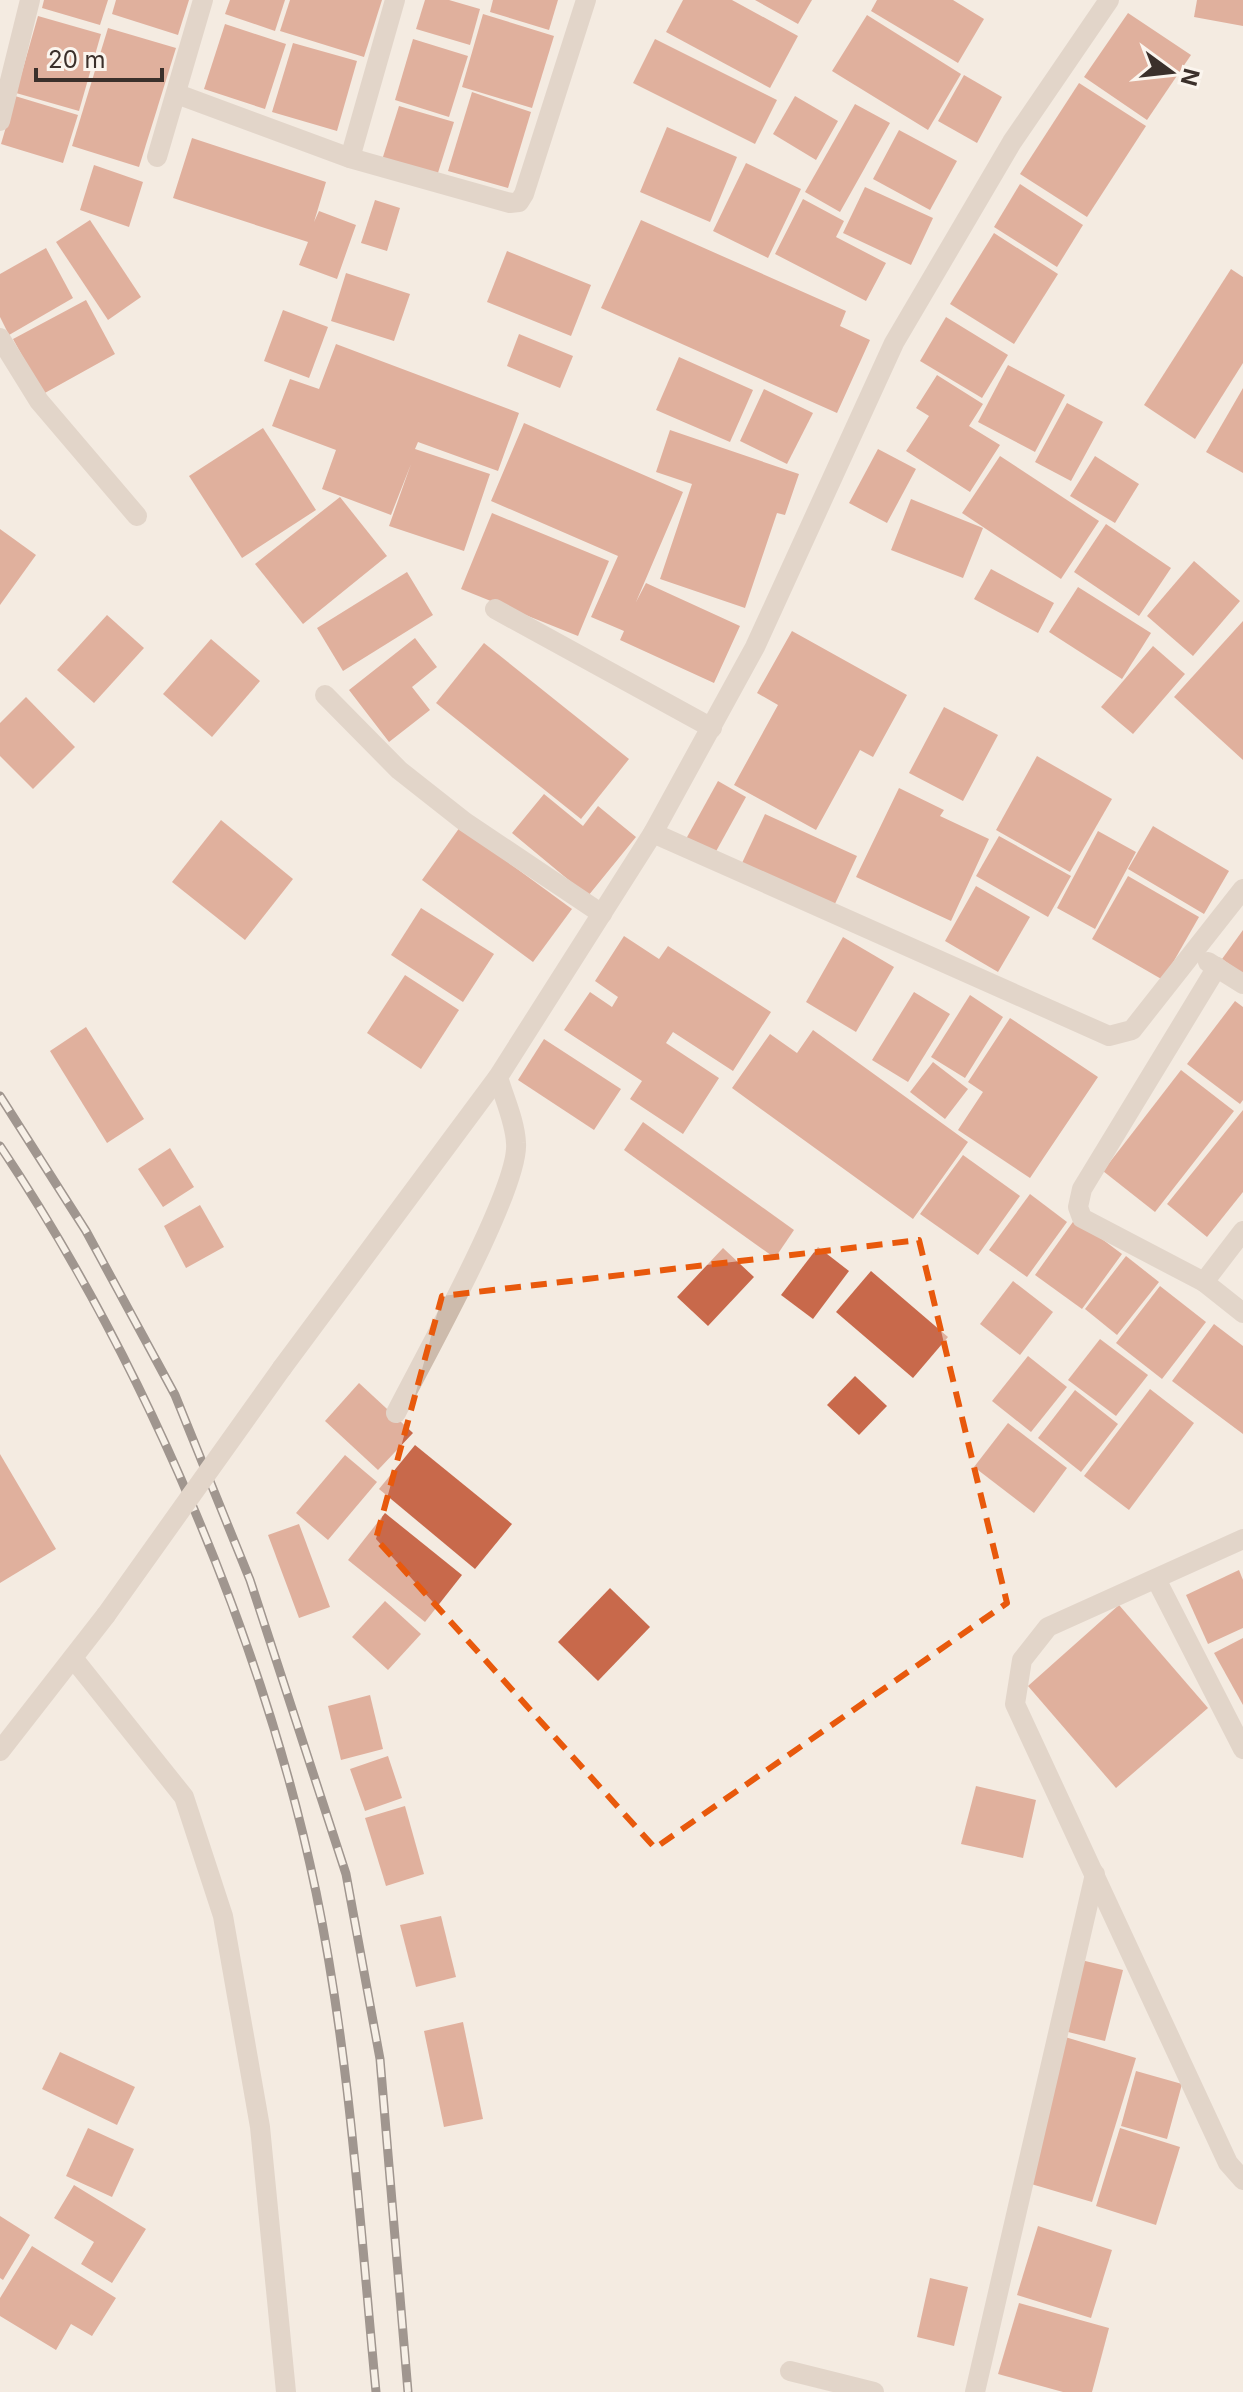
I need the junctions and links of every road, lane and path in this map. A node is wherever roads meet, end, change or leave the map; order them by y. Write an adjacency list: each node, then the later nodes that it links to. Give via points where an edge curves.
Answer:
1 (30, 0): 7 (street)
2 (203, 0): 6 (street)
3 (395, 0): 9 (street)
4 (586, 0): 9 (street, via 519,202)
5 (1109, 0): 14 (street, via 1012,142 894,343 755,647)
6 (177, 94): 8 (street); 9 (street)
7 (0, 121)
8 (157, 157)
9 (350, 158)
10 (0, 338): 11 (street, via 39,401)
11 (137, 516)
12 (495, 609): 14 (street)
13 (325, 695): 17 (street, via 399,770 465,822)
14 (712, 728): 15 (street)
15 (653, 833): 17 (street); 18 (street, via 1109,1036 1132,1030)
16 (1243, 889): 18 (street)
17 (602, 914): 21 (street)
18 (1194, 953): 19 (street)
19 (1217, 967): 20 (street); 23 (street, via 1082,1189 1078,1207 1082,1218)
20 (1243, 984)
21 (498, 1077): 25 (street, via 516,1142 515,1164); 28 (street, bridge)
22 (1243, 1231): 23 (street)
23 (1204, 1282): 24 (street)
24 (1243, 1313)
25 (396, 1413)
26 (1243, 1539): 27 (street)
27 (1156, 1579): 29 (street); 31 (street, via 1048,1627 1022,1660 1015,1704)
28 (73, 1658): 30 (street); 34 (street, via 184,1797 223,1916 260,2127)
29 (1243, 1749)
30 (0, 1751)
31 (1095, 1874): 32 (street, via 1228,2163); 36 (street)
32 (1243, 2180)
33 (790, 2371): 35 (street)
34 (286, 2392)
35 (874, 2392)
36 (975, 2392)

